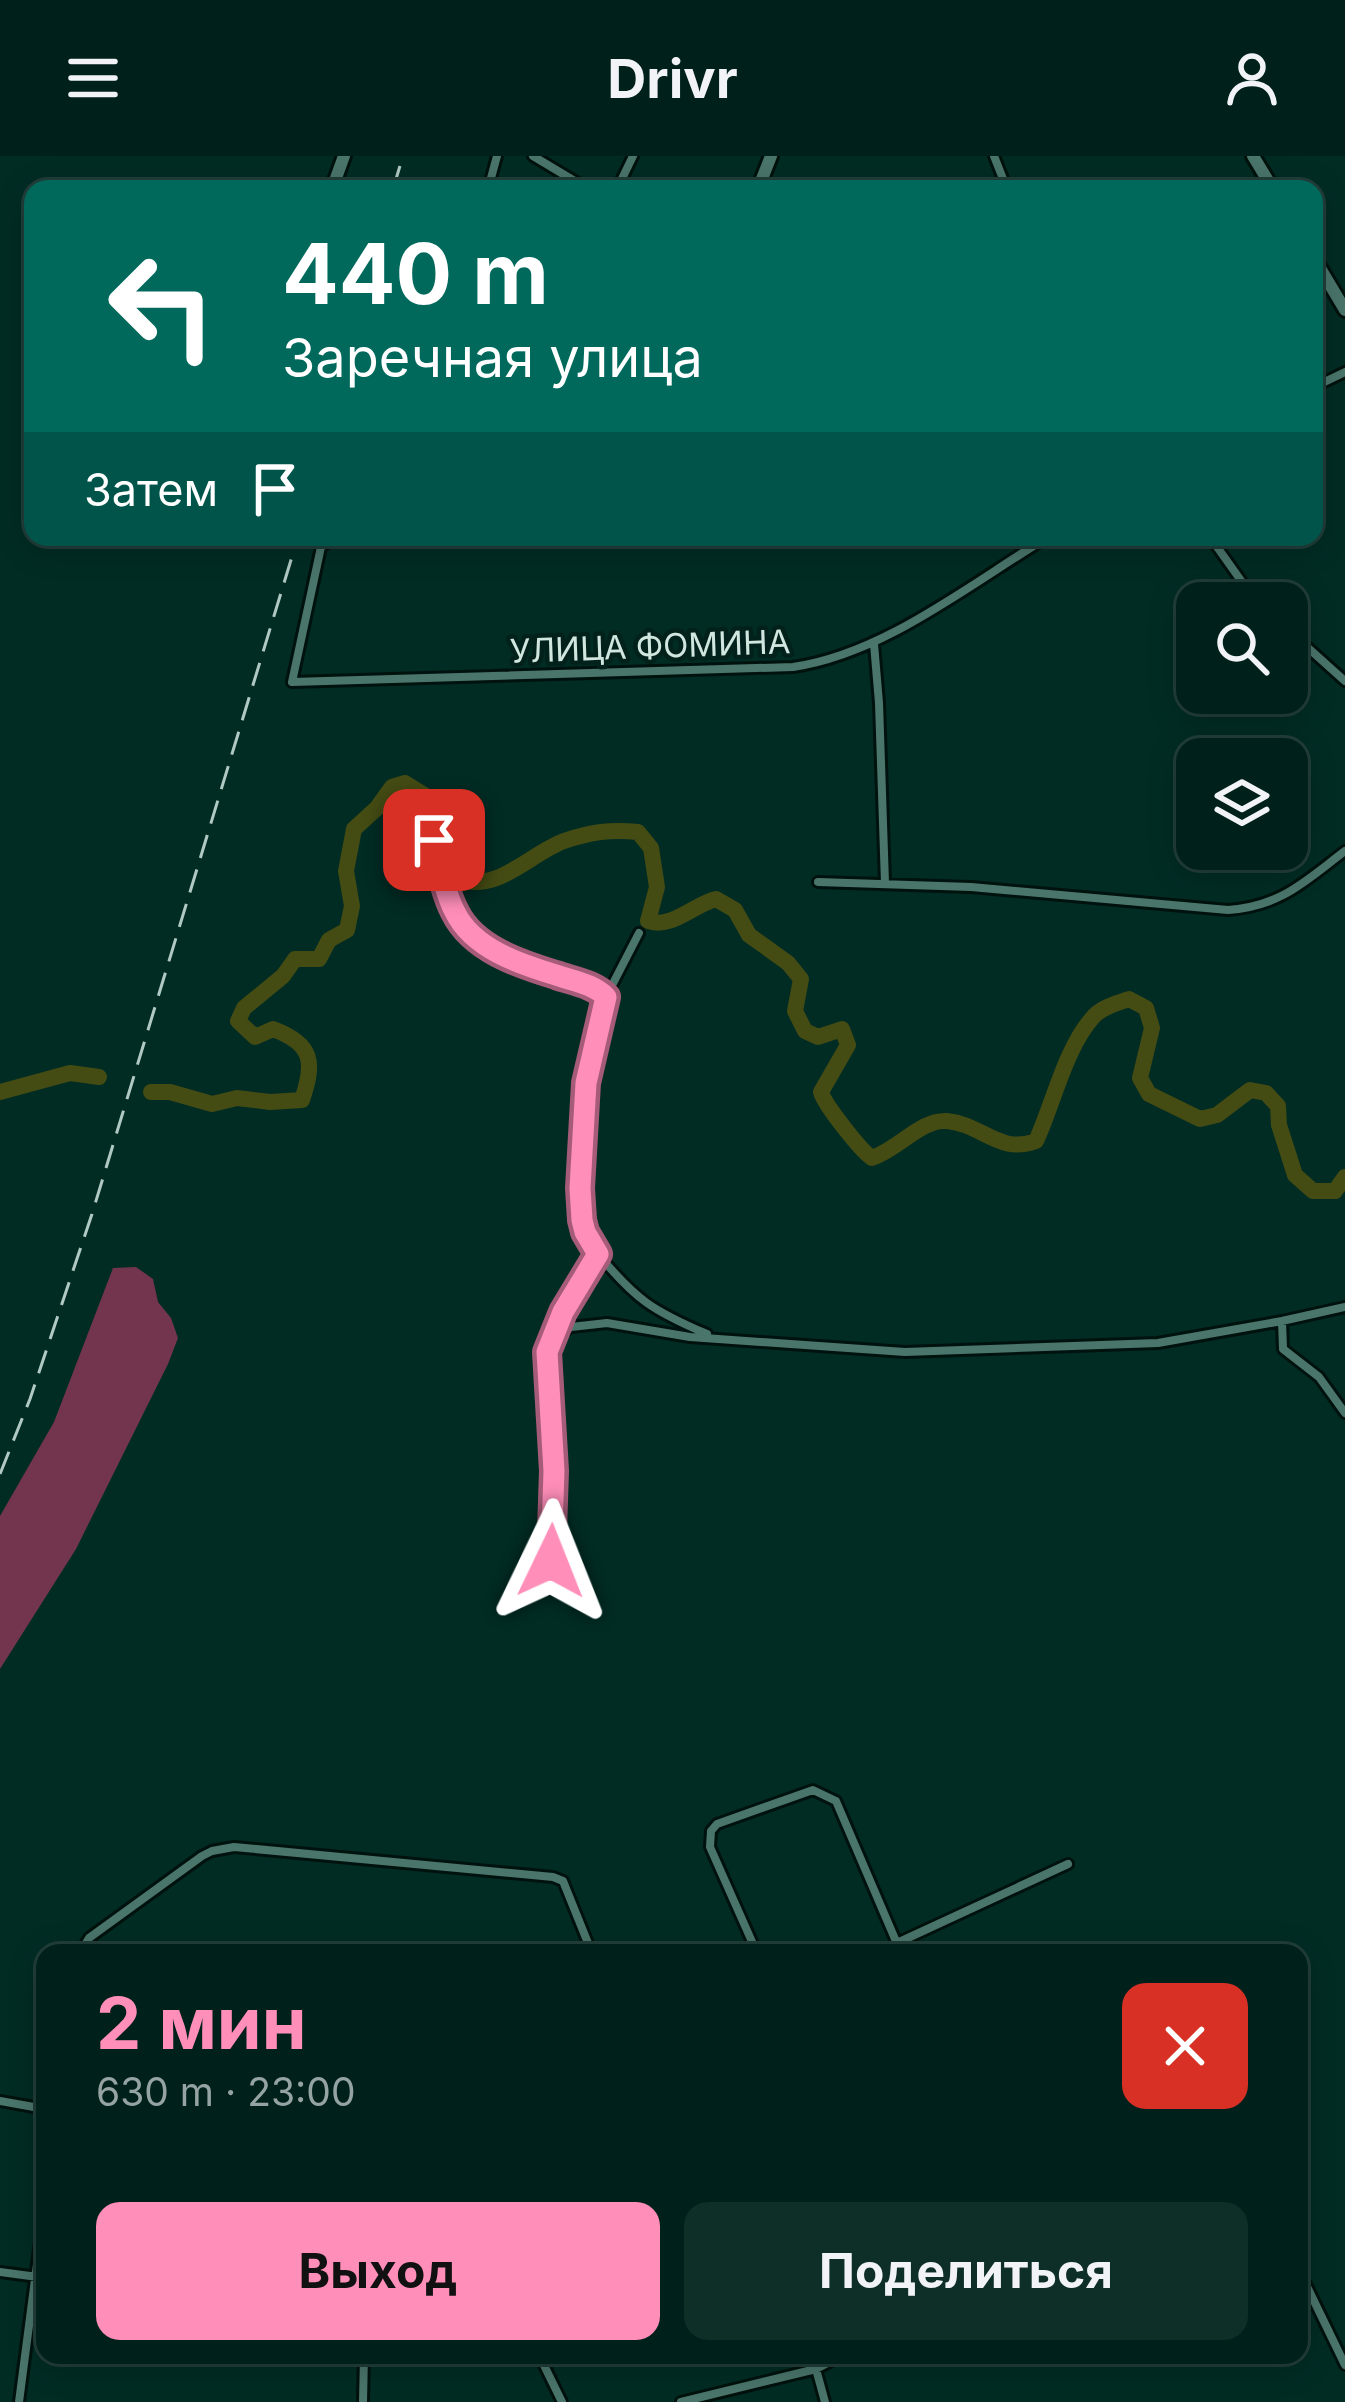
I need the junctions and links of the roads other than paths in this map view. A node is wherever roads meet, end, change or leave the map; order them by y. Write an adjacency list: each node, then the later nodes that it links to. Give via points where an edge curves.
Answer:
1 (533, 156): 2 (street)
2 (573, 180)
3 (1323, 273): 4 (street)
4 (1345, 310)
5 (323, 546): 9 (street, УЛИЦА ФОМИНА, via 292,682 793,667)
6 (1033, 546): 9 (street, УЛИЦА ФОМИНА)
7 (1216, 546): 8 (street)
8 (1241, 582)
9 (874, 644): 15 (street)
10 (1308, 648): 11 (street)
11 (1345, 681)
12 (434, 840): 17 (street, via 455,915 476,938)
13 (1345, 851): 15 (street, via 1272,902 1228,910)
14 (818, 881): 15 (street)
15 (885, 883)
16 (639, 933): 17 (street)
17 (606, 997): 18 (street, via 586,1083 580,1188 585,1232)
18 (598, 1254): 21 (street, via 638,1299); 22 (street)
19 (1345, 1307): 20 (street)
20 (1282, 1322): 21 (street, via 1158,1343 905,1352); 23 (street, via 1283,1349 1319,1377)
21 (714, 1336): 22 (street, via 607,1323)
22 (554, 1337): 24 (street, via 547,1363)
23 (1345, 1413)
24 (551, 1561)
25 (1067, 1864): 30 (street)
26 (85, 1944): 27 (street, via 223,1848 553,1877 563,1881)
27 (588, 1944)
28 (753, 1944): 29 (street, via 710,1847 711,1831 813,1790 836,1802)
29 (897, 1944)
30 (907, 1944)
31 (0, 2101): 32 (street)
32 (36, 2107)
33 (0, 2272): 34 (street)
34 (36, 2276)
35 (1308, 2289): 40 (street)
36 (36, 2301): 42 (street)
37 (364, 2364): 43 (street)
38 (543, 2364): 44 (street)
39 (825, 2364): 41 (street)
40 (1345, 2366)
41 (815, 2369): 45 (street); 46 (street)
42 (19, 2402)
43 (363, 2402)
44 (562, 2402)
45 (681, 2402)
46 (825, 2402)

